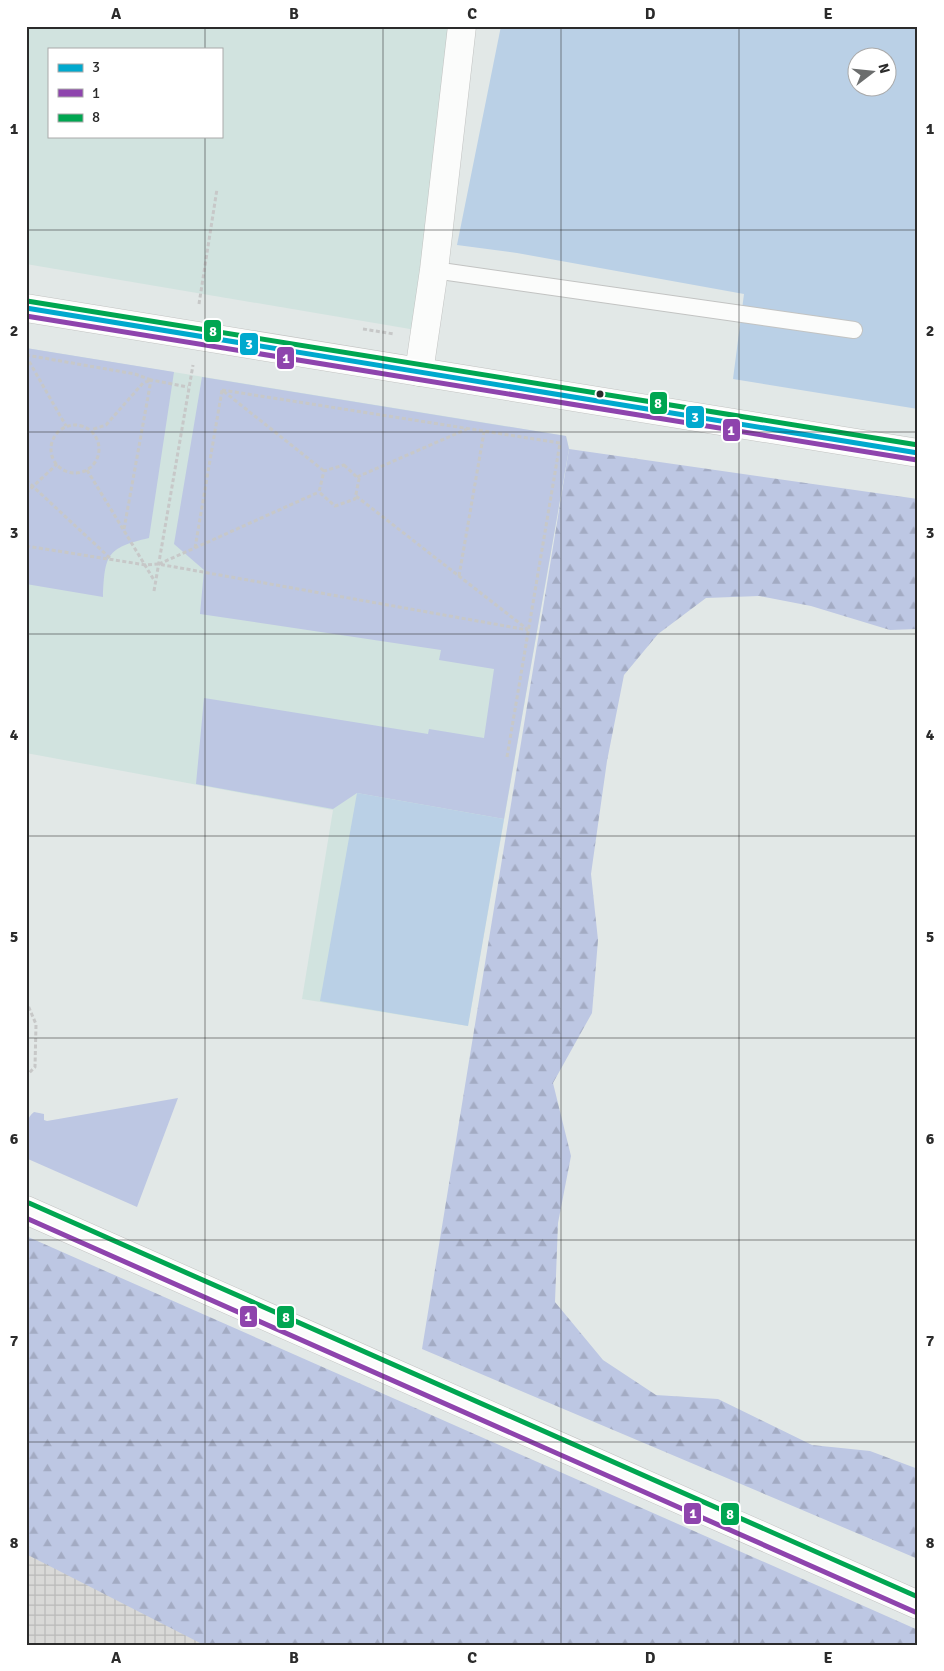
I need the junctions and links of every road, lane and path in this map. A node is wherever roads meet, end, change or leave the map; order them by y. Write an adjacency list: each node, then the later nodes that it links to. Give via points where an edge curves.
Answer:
1 (462, 26): 3 (street)
2 (217, 189): 4 (path)
3 (434, 270): 6 (lane); 9 (street)
4 (199, 304)
5 (26, 308): 9 (street)
6 (854, 330)
7 (26, 355): 10 (path, via 136,374); 13 (path)
8 (193, 362): 11 (path)
9 (419, 372): 17 (street)
10 (151, 380): 11 (path); 15 (path, via 143,383 106,426); 26 (path)
11 (188, 387): 30 (path)
12 (222, 390): 14 (path); 20 (path); 28 (path)
13 (66, 426): 15 (path, via 82,425); 18 (path, via 55,435 51,444 52,457)
14 (468, 429): 16 (path); 21 (path)
15 (91, 430): 19 (path, via 98,438 100,448 98,458)
16 (484, 432): 32 (path); 35 (path, via 560,444)
17 (918, 453)
18 (57, 464): 19 (path, via 70,473); 24 (path)
19 (87, 470): 26 (path)
20 (324, 471): 21 (path, via 344,465); 23 (path)
21 (357, 477): 25 (path)
22 (26, 480): 29 (path)
23 (319, 492): 25 (path, via 335,506); 28 (path)
24 (26, 493)
25 (356, 496): 32 (path)
26 (124, 530): 31 (path)
27 (26, 546): 29 (path)
28 (195, 548): 30 (path)
29 (111, 560): 31 (path)
30 (158, 564): 31 (path); 33 (path); 35 (path)
31 (146, 565): 33 (path)
32 (459, 577): 35 (path)
33 (155, 582): 34 (path)
34 (154, 591)
35 (528, 630): 36 (path)
36 (507, 757)
37 (26, 1001): 38 (path, via 36,1024 35,1068)
38 (26, 1076)
39 (26, 1210): 40 (street)
40 (918, 1605)

